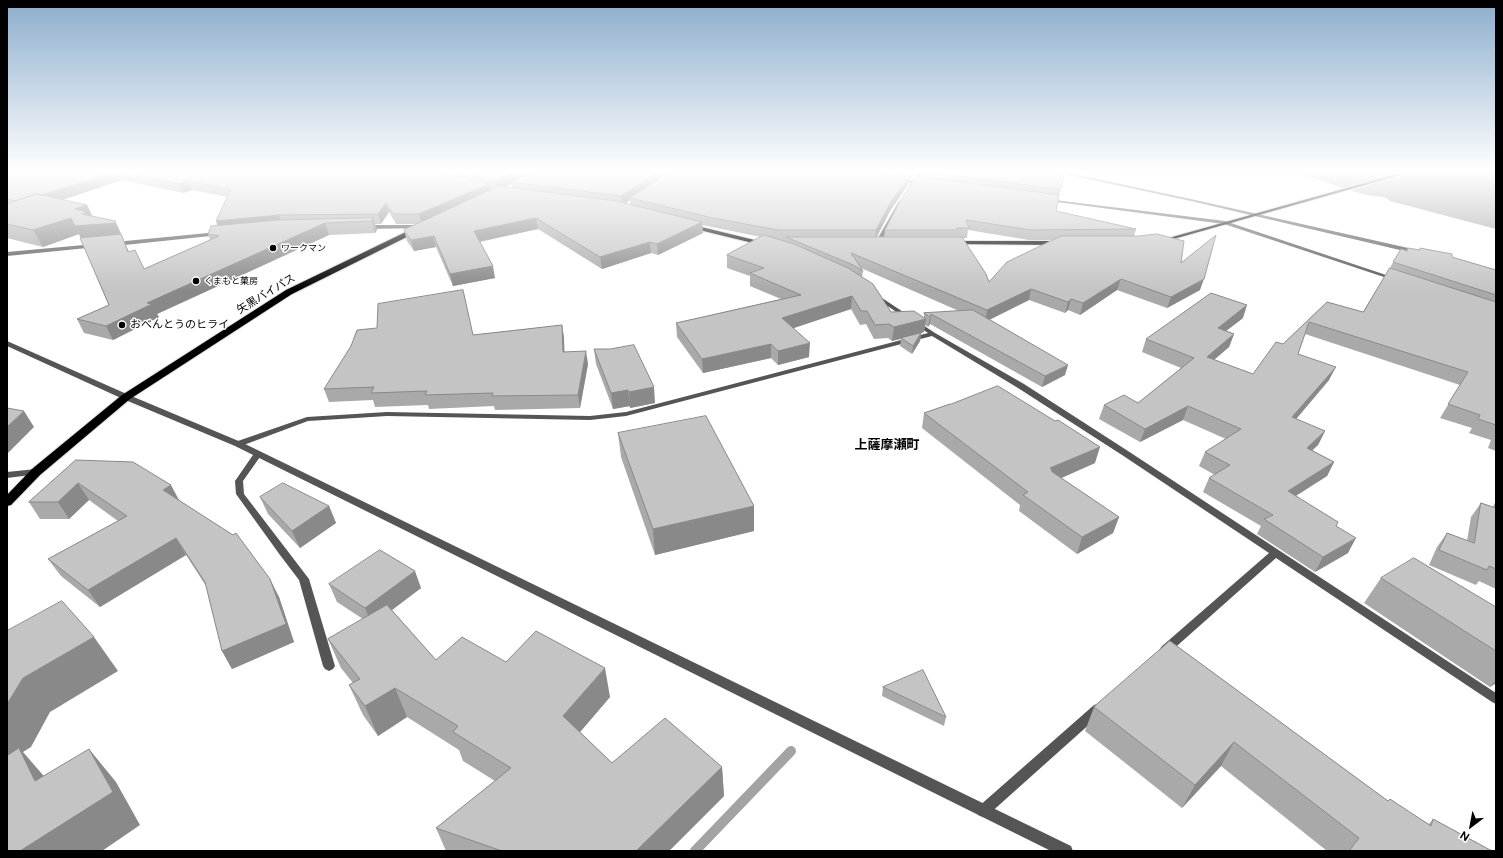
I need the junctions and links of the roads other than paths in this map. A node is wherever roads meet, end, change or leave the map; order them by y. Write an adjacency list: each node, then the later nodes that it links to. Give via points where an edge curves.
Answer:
1 (895, 211): 12 (street)
2 (1132, 211): 6 (street)
3 (1249, 211): 5 (street)
4 (1265, 211): 5 (main road)
5 (1258, 213): 6 (main road); 20 (street)
6 (1225, 223): 11 (main road); 21 (street)
7 (683, 224): 18 (main road)
8 (428, 225): 9 (street); 25 (highway, 矢黒バイパス, via 288,292)
9 (362, 227)
10 (227, 233): 16 (street)
11 (1155, 242)
12 (874, 243): 13 (main road)
13 (885, 243)
14 (947, 243): 15 (main road)
15 (1070, 243)
16 (109, 244)
17 (101, 245): 19 (street)
18 (769, 245)
19 (7, 254)
20 (1424, 254)
21 (1398, 280)
22 (869, 291): 23 (street)
23 (933, 334): 26 (street, via 626,414 590,418 387,414 308,419); 31 (street, via 1027,390)
24 (7, 343): 25 (street)
25 (126, 398): 26 (street); 28 (highway, 矢黒バイパス)
26 (238, 444): 27 (street)
27 (258, 454): 33 (street, via 239,481 240,494 304,579); 36 (street)
28 (36, 472): 29 (street); 30 (highway, 矢黒バイパス)
29 (7, 475)
30 (7, 502)
31 (1275, 553): 32 (street); 34 (street)
32 (1156, 658)
33 (329, 666)
34 (1496, 699)
35 (1108, 700): 36 (street)
36 (983, 811): 37 (street)
37 (1066, 851)

